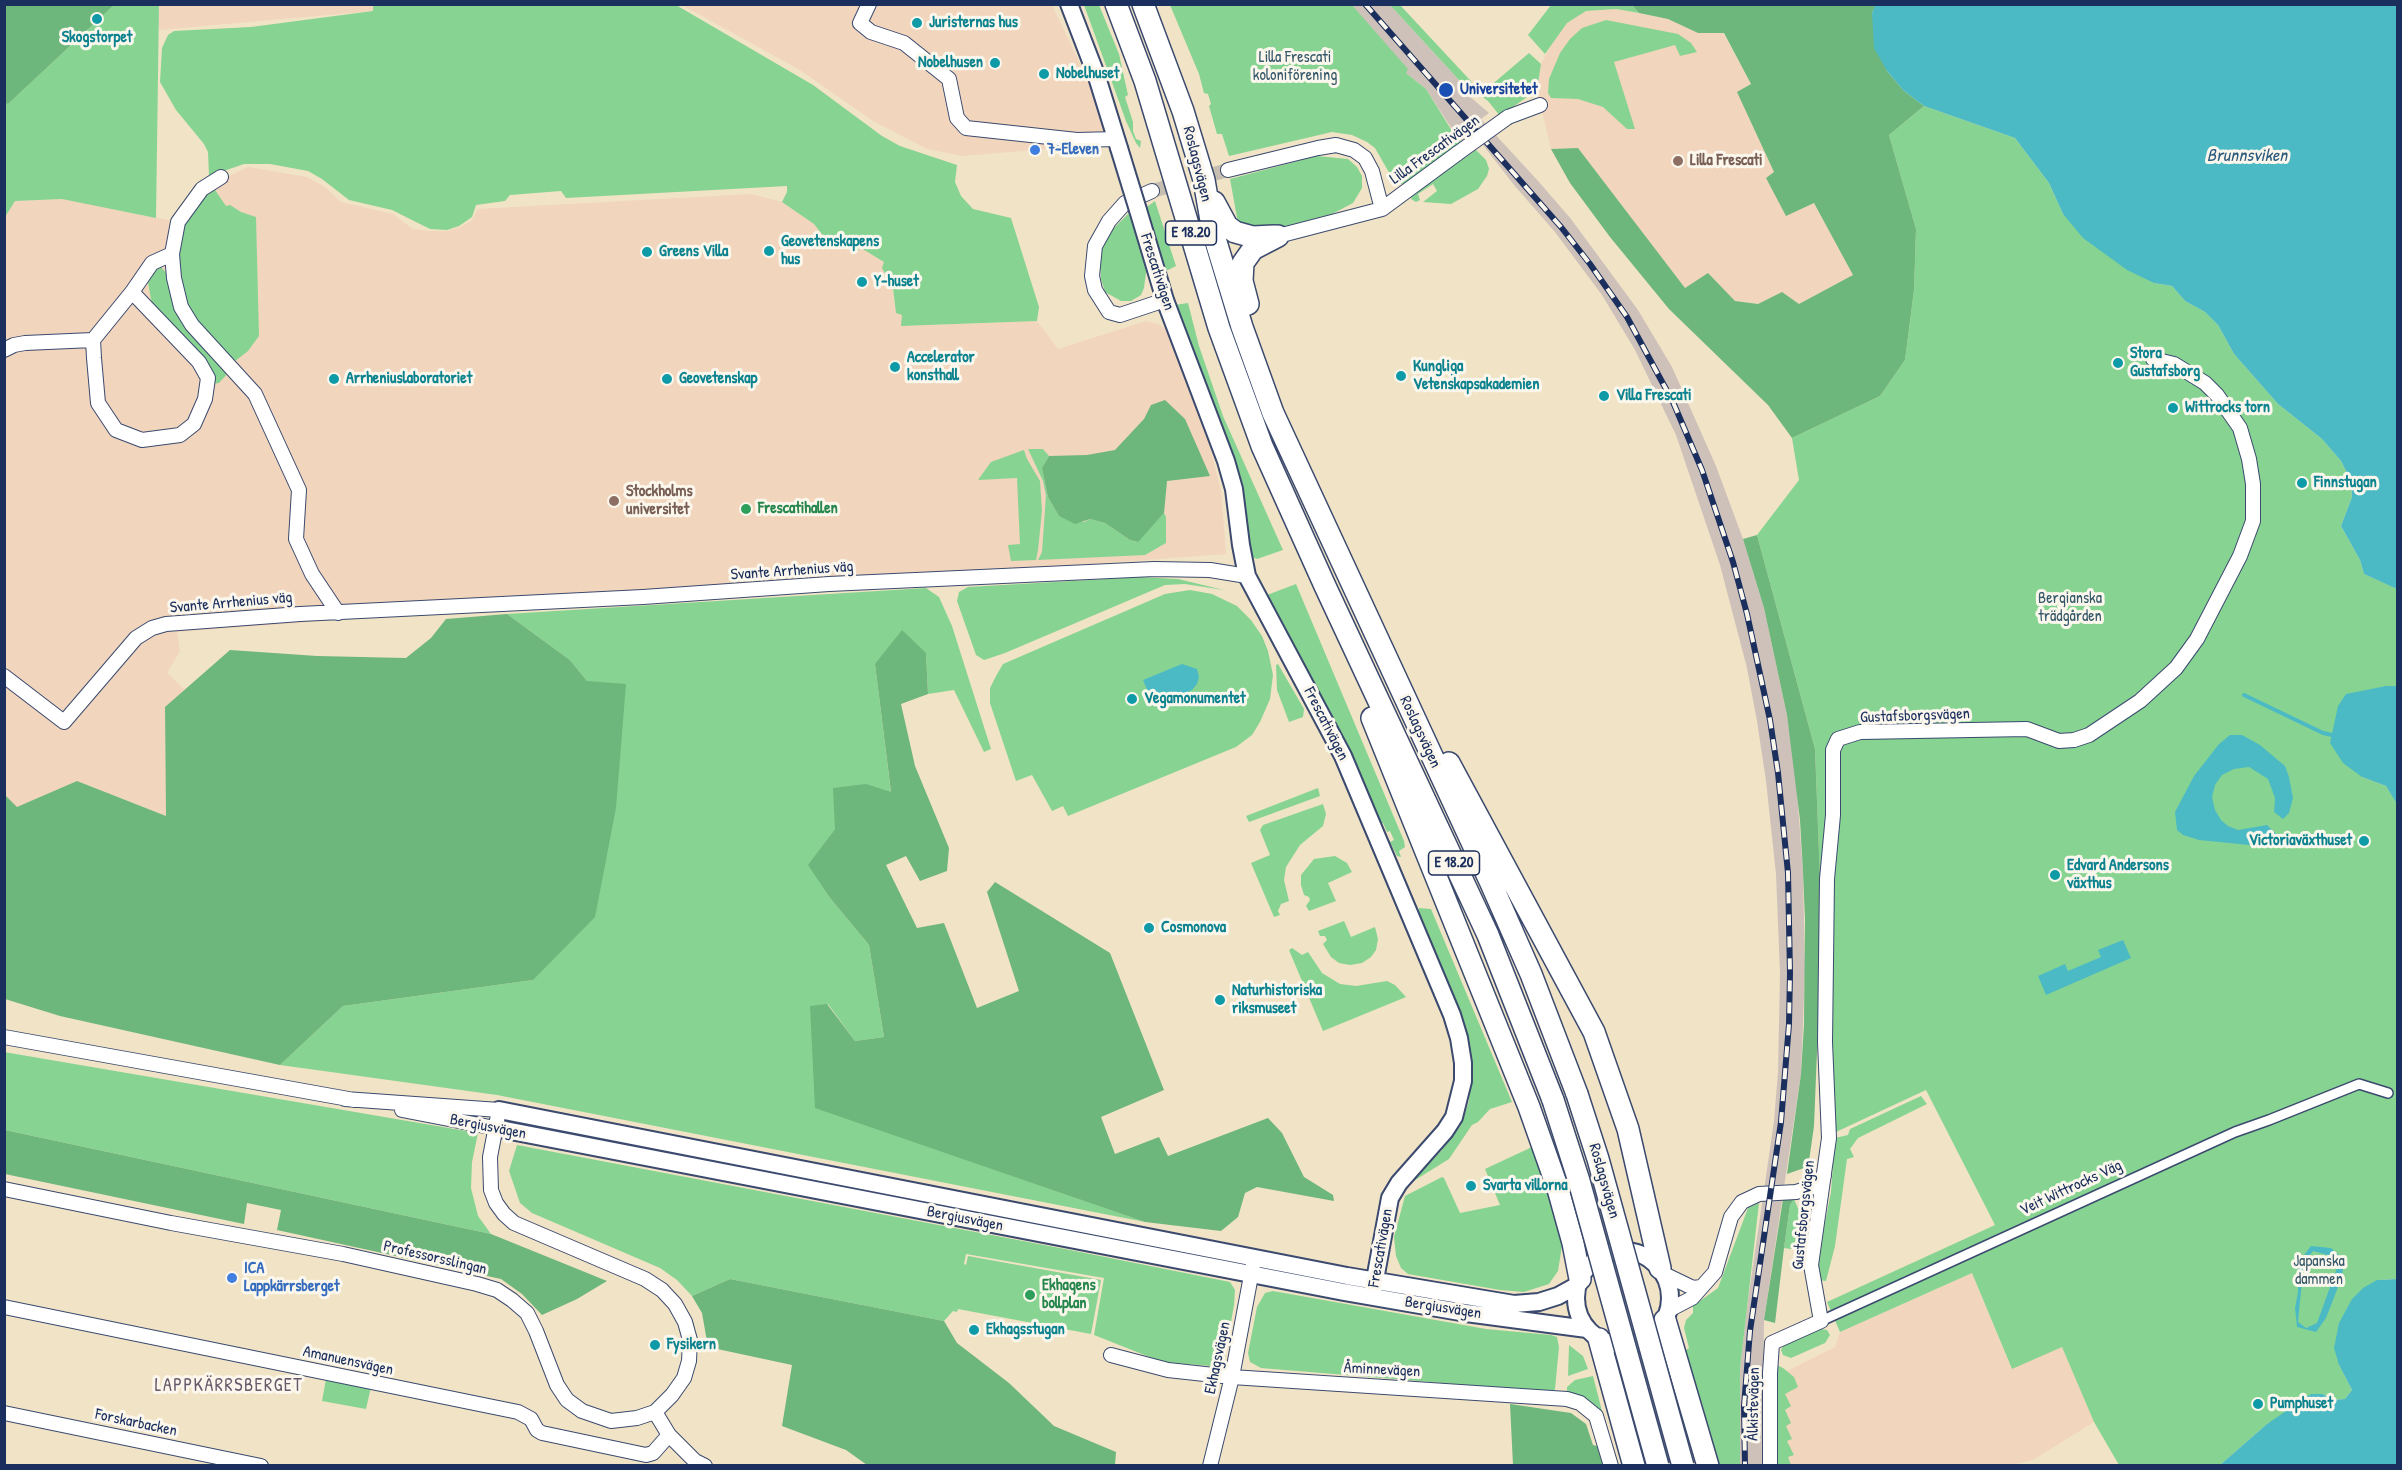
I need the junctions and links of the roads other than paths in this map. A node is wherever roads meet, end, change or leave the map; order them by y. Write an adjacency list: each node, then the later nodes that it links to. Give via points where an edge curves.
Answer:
1 (869, 4): 6 (street, via 860,23 871,32 904,43 948,79 957,118 966,128)
2 (1069, 4): 6 (street, Frescativägen)
3 (1116, 4): 22 (main road, Roslagsvägen / E 18.20, via 1145,81 1219,328 1247,406)
4 (1143, 4): 9 (main road, Roslagsvägen / E 18.20, via 1172,77)
5 (1540, 105): 11 (street, Lilla Frescativägen, bridge, via 1508,117)
6 (1118, 144): 15 (street, Frescativägen, bridge)
7 (1228, 170): 11 (street, Lilla Frescativägen, via 1318,148 1354,150 1365,158 1372,171)
8 (220, 177): 13 (street, via 202,189 178,222)
9 (1204, 180): 12 (main road, via 1217,211 1231,230 1253,237); 19 (main road, Roslagsvägen / E 18.20, via 1213,232)
10 (1152, 191): 15 (street, via 1125,203 1109,221 1095,246 1092,276 1095,290 1109,312 1120,315)
11 (1382, 209): 12 (street, Lilla Frescativägen)
12 (1278, 236): 19 (main road, via 1247,255 1242,281)
13 (172, 255): 14 (street, via 152,263); 21 (street, via 181,307 192,325 255,394 299,489 296,539 312,574)
14 (132, 292): 16 (street); 16 (street, via 200,362 208,378 205,399 194,424 180,435 142,440 116,430 98,403)
15 (1165, 300): 20 (street, Frescativägen, via 1226,461)
16 (93, 340): 17 (street, via 25,343)
17 (4, 351)
18 (2153, 359): 30 (street, Gustafsborgsvägen, via 2174,364 2205,383 2240,428 2253,484 2253,521 2240,556 2197,639 2176,668 2140,701 2089,735 2059,741 2027,729 2015,729 1860,732 1838,739 1833,750 1833,815 1827,879 1825,1042 1829,1138)
19 (1273, 413): 23 (main road, Roslagsvägen / E 18.20)
20 (1247, 576): 21 (street, Svante Arrhenius väg, via 1210,570 1154,569); 39 (street, Frescativägen, via 1343,756 1459,1038 1462,1081 1454,1117 1390,1198)
21 (338, 614): 24 (street, Svante Arrhenius väg, via 152,628 119,656 64,723)
22 (1346, 631): 37 (main road, via 1372,720 1529,1107 1574,1243); 55 (main road, Roslagsvägen / E 18.20, bridge, via 1488,935 1532,1043 1579,1181)
23 (1383, 653): 35 (main road, via 1412,692 1594,1032 1628,1129); 56 (main road, Roslagsvägen / E 18.20, bridge, via 1517,943 1577,1094)
24 (4, 676)
25 (4, 1037): 27 (street, Bergiusvägen)
26 (2388, 1093): 42 (street, Veit Wittrocks Väg, via 2359,1084 2235,1132)
27 (345, 1099): 28 (street, Bergiusvägen); 29 (street, Bergiusvägen)
28 (499, 1110): 29 (street); 34 (street, Bergiusvägen)
29 (495, 1128): 36 (street, Bergiusvägen); 47 (street, via 490,1178 496,1203 504,1214 514,1223 557,1243 645,1279 663,1290 675,1304 690,1340 689,1361 684,1378)
30 (1824, 1176): 32 (street, via 1813,1187); 33 (street, Gustafsborgsvägen)
31 (4, 1189): 47 (street, Professorsslingan, via 343,1254 497,1290 527,1314 567,1400 582,1411 611,1421)
32 (1796, 1192): 33 (street, via 1813,1197); 38 (street, via 1759,1194 1742,1202 1731,1217 1715,1272)
33 (1819, 1209): 42 (street, Gustafsborgsvägen, via 1811,1265)
34 (1255, 1257): 36 (street, Ekhagsvägen); 39 (street, Bergiusvägen)
35 (1662, 1271): 37 (street, via 1641,1254 1617,1251 1595,1260); 38 (street, via 1693,1288); 41 (street, via 1670,1292)
36 (1252, 1275): 39 (street, Bergiusvägen); 46 (street, Ekhagsvägen)
37 (1579, 1282): 39 (street, Bergiusvägen, via 1558,1296 1514,1304); 43 (street, via 1577,1308)
38 (1701, 1287): 41 (street)
39 (1373, 1289): 43 (street, Bergiusvägen, via 1466,1313)
40 (4, 1307): 49 (street, Amanuensvägen, via 518,1412 542,1432 646,1455 653,1453)
41 (1667, 1315): 43 (street, via 1655,1333 1632,1345 1615,1345); 57 (main road)
42 (1821, 1321): 44 (street, Veit Wittrocks Väg)
43 (1593, 1334): 54 (main road)
44 (1772, 1343): 58 (street, Ålkistevägen)
45 (1111, 1355): 46 (street, Åminnevägen, via 1168,1370)
46 (1232, 1377): 52 (street, Ekhagsvägen); 53 (street, Åminnevägen, via 1568,1399 1596,1416)
47 (655, 1412): 49 (street)
48 (4, 1413): 50 (street, Forskarbacken)
49 (669, 1435): 51 (street)
50 (261, 1466)
51 (705, 1466)
52 (1210, 1466)
53 (1611, 1466)
54 (1634, 1466)
55 (1658, 1466)
56 (1683, 1466)
57 (1708, 1466)
58 (1770, 1466)

